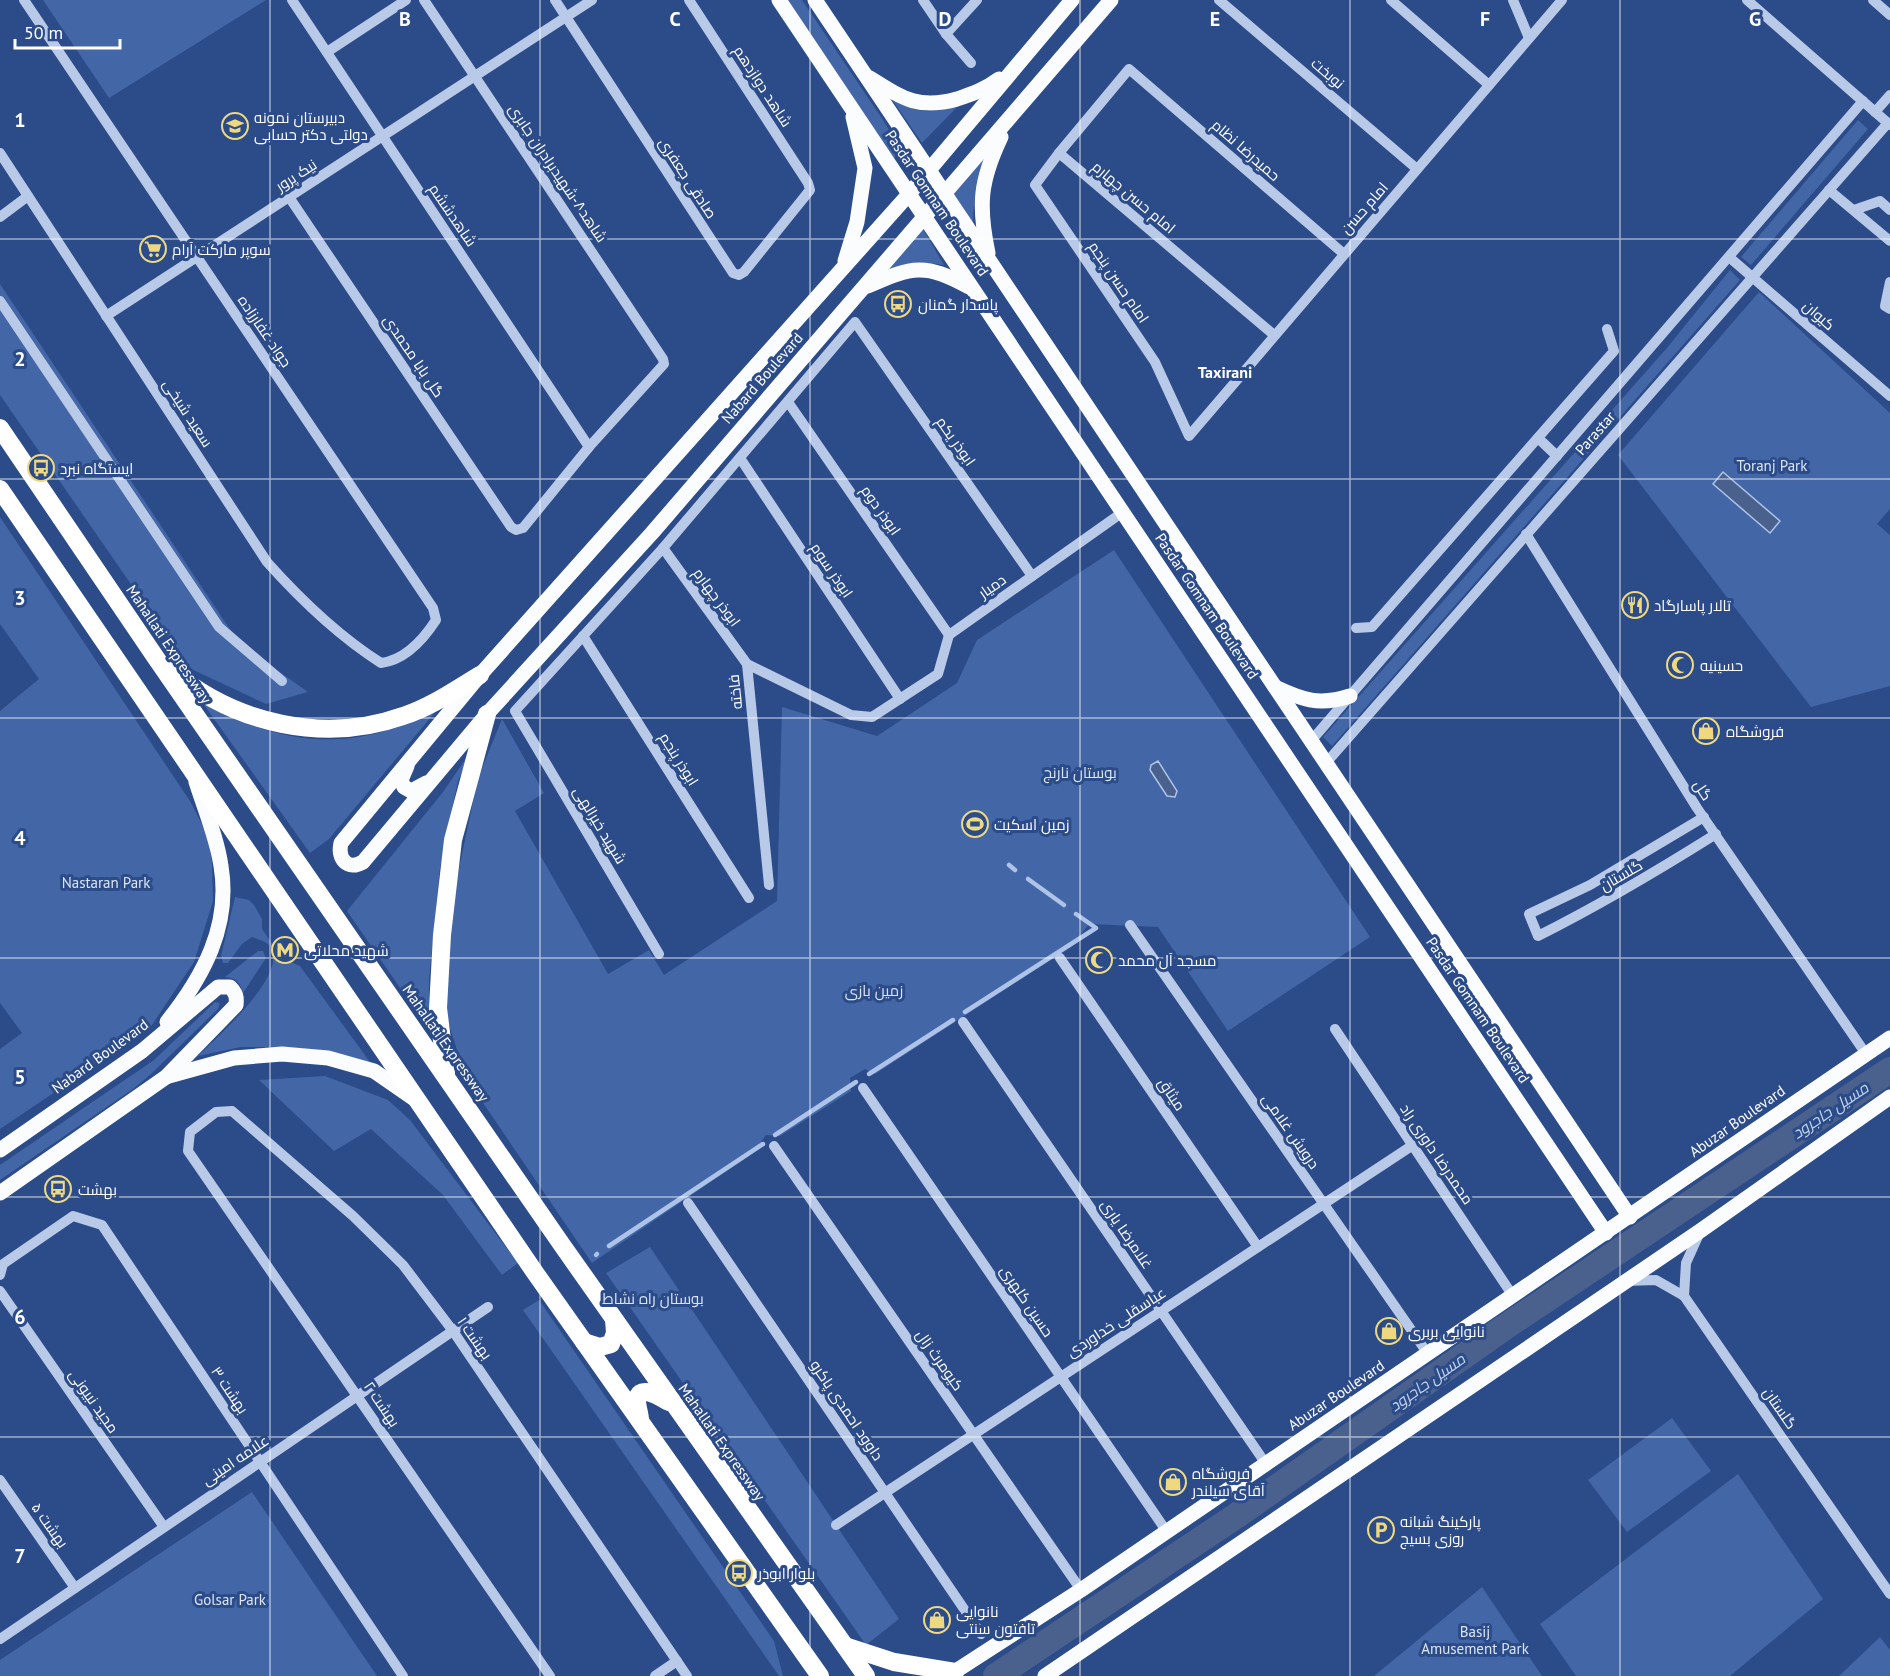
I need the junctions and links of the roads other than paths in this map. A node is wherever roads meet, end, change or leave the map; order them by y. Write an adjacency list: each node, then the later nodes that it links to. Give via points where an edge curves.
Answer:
1 (24, 0): 53 (street, جواد غفارزاده)
2 (292, 0): 24 (street, شاهدششم)
3 (406, 0): 24 (street)
4 (424, 0): 28 (street, شاهد۸-شهیدبرادران جابری)
5 (555, 0): 21 (street, صادقی جعفری)
6 (592, 0): 21 (street, نیک پرور)
7 (689, 0): 41 (street, شاهد دوازدهم)
8 (779, 0): 32 (main road, Pasdar Gomnam Boulevard)
9 (815, 0): 27 (main road, Pasdar Gomnam Boulevard)
10 (922, 0): 22 (street)
11 (977, 0): 22 (street)
12 (1072, 0): 26 (main road, Nabard Boulevard)
13 (1111, 0): 34 (main road, Nabard Boulevard)
14 (1219, 0): 40 (street, نوبخت)
15 (1391, 0): 29 (street)
16 (1513, 0): 23 (street)
17 (1562, 0): 23 (street, امام حسن)
18 (1747, 0): 31 (street)
19 (1873, 0): 20 (street)
20 (1890, 15)
21 (566, 17): 28 (street, نیک پرور); 41 (street, صادقی جعفری, via 733,273 744,272)
22 (946, 34): 25 (street)
23 (1529, 38): 29 (street, امام حسن)
24 (327, 52): 36 (street, شاهدششم)
25 (971, 63)
26 (1014, 69): 27 (main road, via 986,89 937,104 916,102 896,94); 39 (main road, Nabard Boulevard)
27 (864, 74): 39 (main road, Pasdar Gomnam Boulevard)
28 (475, 76): 36 (street, نیک پرور); 71 (street, شاهد۸-شهیدبرادران جابری, via 663,358 664,363)
29 (1489, 85): 40 (street, امام حسن)
30 (1890, 95): 33 (street)
31 (1863, 101): 33 (street); 54 (street, Parastar)
32 (851, 108): 43 (main road, Pasdar Gomnam Boulevard); 56 (main road, via 865,168 857,222)
33 (1875, 112): 35 (street)
34 (1010, 117): 44 (main road, Nabard Boulevard); 55 (main road, via 989,163 981,198)
35 (1889, 124): 42 (street, Parastar)
36 (383, 136): 46 (street, نیک پرور); 71 (street, شاهدششم)
37 (0, 153): 45 (street, سعید شیخی)
38 (1059, 153): 52 (street, حمیدرضا نظام, via 1129,69); 65 (street, امام حسن چهارم); 69 (street, امام حسن پنجم, via 1035,185 1155,362)
39 (928, 170): 43 (main road, Nabard Boulevard); 44 (main road, Pasdar Gomnam Boulevard)
40 (1417, 170): 52 (street, امام حسن)
41 (810, 190)
42 (1829, 190): 47 (street); 57 (street, Parastar)
43 (909, 194): 50 (main road, Pasdar Gomnam Boulevard); 56 (main road, Nabard Boulevard)
44 (945, 194): 50 (main road, Nabard Boulevard); 55 (main road, Pasdar Gomnam Boulevard)
45 (28, 196): 49 (street); 63 (street, سعید شیخی)
46 (289, 197): 53 (street, نیک پرور); 71 (street, گل بابا محمدی, via 511,527 523,528)
47 (1854, 210): 48 (street, via 1880,201); 51 (street)
48 (1890, 210)
49 (0, 216)
50 (924, 217): 59 (main road, Nabard Boulevard); 60 (main road, Pasdar Gomnam Boulevard)
51 (1890, 241)
52 (1344, 254): 65 (street, امام حسن)
53 (197, 257): 63 (street, نیک پرور); 83 (street, جواد غفارزاده, via 433,608 436,620 412,649 393,661)
54 (1729, 257): 57 (street, کیوان); 72 (street, Parastar)
55 (990, 261): 87 (main road, Pasdar Gomnam Boulevard)
56 (844, 267): 85 (main road, Nabard Boulevard)
57 (1752, 278): 66 (street, کیوان); 76 (street, Parastar)
58 (1890, 282): 62 (street, via 1885,306)
59 (863, 288): 60 (main road, via 908,269 942,272); 90 (main road, Nabard Boulevard, via 652,533)
60 (972, 289): 75 (main road, Pasdar Gomnam Boulevard)
61 (0, 301): 86 (street, via 219,627)
62 (1890, 309)
63 (106, 316): 83 (street, سعید شیخی, via 267,562 331,627)
64 (1607, 329): 70 (street, via 1614,351)
65 (1274, 335): 69 (street, امام حسن)
66 (1890, 396)
67 (788, 402): 73 (street); 78 (street, ابوذر یکم, via 855,322); 80 (street, ابوذر دوم)
68 (0, 428): 82 (highway, Mahallati Expressway)
69 (1189, 436)
70 (1538, 438): 72 (street); 79 (street, via 1372,627)
71 (589, 447)
72 (1557, 456): 88 (street, Parastar)
73 (740, 458): 77 (street); 89 (street, ابوذر سوم)
74 (0, 489): 95 (highway)
75 (1123, 512): 78 (street, دمیار); 123 (main road, Pasdar Gomnam Boulevard)
76 (1526, 534): 92 (street, Parastar); 97 (street, گل)
77 (663, 548): 81 (street); 84 (street, ابوذر چهارم)
78 (1032, 576): 80 (street, دمیار)
79 (1356, 628)
80 (949, 635): 89 (street, via 938,674)
81 (584, 636): 100 (street, ابوذر پنجم); 102 (street, شهید خیرالهی, via 515,711)
82 (156, 658): 85 (highway, via 187,684 235,710 273,723 314,729 347,730 404,716 431,705); 109 (highway, Mahallati Expressway)
83 (381, 663)
84 (747, 664): 89 (street, فاخته, via 851,715 872,717); 99 (street, فاخته)
85 (480, 675): 93 (main road, Nabard Boulevard)
86 (282, 681)
87 (1275, 687): 88 (main road, via 1299,699 1319,702); 91 (main road, Pasdar Gomnam Boulevard)
88 (1350, 696): 91 (street, Parastar)
89 (900, 699)
90 (487, 714): 96 (main road, Nabard Boulevard); 109 (highway, via 453,840 442,935 438,1008)
91 (1315, 736): 92 (street, via 1322,748); 94 (main road, Pasdar Gomnam Boulevard)
92 (1338, 749): 94 (street, Parastar)
93 (411, 756): 96 (main road, via 401,780 404,787 417,789); 96 (main road, Nabard Boulevard, via 341,843 341,859 348,865 363,862)
94 (1326, 763): 121 (main road, Pasdar Gomnam Boulevard)
95 (193, 774): 107 (main road, via 219,852 222,910 210,955 185,999); 113 (highway)
96 (436, 776)
97 (1704, 817): 98 (street, گل); 98 (street, گلستان, via 1590,885 1529,914 1538,936 1649,877)
98 (1716, 834): 108 (street, گل)
99 (769, 885)
100 (750, 898)
101 (1130, 926): 120 (street, درویش غلامی)
102 (659, 954)
103 (1060, 958): 124 (street, میثاق)
104 (963, 1022): 131 (street, غلامرضا یاری)
105 (1335, 1029): 114 (street, محمدرضا داوری راد)
106 (1890, 1038): 108 (main road, Abuzar Boulevard)
107 (142, 1051): 110 (main road, Nabard Boulevard, via 218,987 230,987 237,998 236,1005); 116 (main road, Nabard Boulevard)
108 (1866, 1054): 121 (main road, Abuzar Boulevard)
109 (446, 1075): 132 (highway, Mahallati Expressway)
110 (166, 1077): 113 (main road, via 234,1058 282,1054 328,1058 374,1071); 118 (main road)
111 (862, 1088): 136 (street, حسین کلهری)
112 (1890, 1096): 122 (main road)
113 (418, 1102): 134 (highway)
114 (1413, 1145): 120 (street, عباسقلی خداوردی); 128 (street, محمدرضا داوری راد)
115 (774, 1146): 140 (street, کیومرث زال)
116 (0, 1149)
117 (188, 1151): 133 (street, بهشت ۱, via 190,1132 216,1112 232,1111 403,1265); 137 (street, بهشت ۲)
118 (0, 1193)
119 (688, 1203): 144 (street, داوود احمدی پاکرو)
120 (1323, 1204): 124 (street, عباسقلی خداوردی); 135 (street, درویش غلامی)
121 (1630, 1217): 123 (main road, Abuzar Boulevard)
122 (1700, 1231): 126 (main road); 129 (street, via 1686,1263)
123 (1606, 1233): 128 (main road, Abuzar Boulevard)
124 (1258, 1247): 131 (street, عباسقلی خداوردی)
125 (0, 1275): 141 (street, بهشت ۳, via 3,1264 73,1216 102,1226)
126 (1625, 1281): 129 (street, via 1656,1280); 164 (main road)
127 (0, 1292): 146 (street, مجید نبیونی)
128 (1514, 1296): 135 (main road, Abuzar Boulevard)
129 (1684, 1296): 150 (street, گلستان)
130 (488, 1307): 133 (street, علامه امینی)
131 (1161, 1311): 136 (street, عباسقلی خداوردی); 142 (street, غلامرضا یاری)
132 (614, 1319): 134 (highway, via 611,1344 600,1347); 138 (highway, Mahallati Expressway)
133 (453, 1331): 137 (street, علامه امینی); 155 (street, بهشت ۱)
134 (584, 1342): 139 (highway)
135 (1428, 1354): 142 (main road, Abuzar Boulevard)
136 (1060, 1377): 140 (street, عباسقلی خداوردی); 147 (street, حسین کلهری)
137 (358, 1395): 141 (street, علامه امینی); 158 (street, بهشت ۲)
138 (673, 1404): 139 (highway, via 649,1391 643,1392 637,1402); 153 (highway, Mahallati Expressway)
139 (640, 1423): 154 (highway)
140 (973, 1434): 144 (street, عباسقلی خداوردی); 149 (street, کیومرث زال)
141 (260, 1462): 146 (street, علامه امینی); 157 (street, بهشت ۳)
142 (1266, 1464): 147 (main road, Abuzar Boulevard)
143 (0, 1480): 148 (street, بهشت ۵)
144 (885, 1492): 145 (street, عباسقلی خداوردی); 151 (street, داوود احمدی پاکرو)
145 (836, 1525)
146 (164, 1527): 148 (street, علامه امینی)
147 (1167, 1532): 149 (main road, Abuzar Boulevard)
148 (75, 1588): 152 (street, علامه امینی)
149 (1081, 1590): 156 (main road, Abuzar Boulevard)
150 (1890, 1593)
151 (981, 1634)
152 (0, 1639)
153 (845, 1646): 156 (highway); 163 (highway, Mahallati Expressway)
154 (803, 1653): 161 (highway); 162 (highway)
155 (677, 1661): 159 (street); 160 (street, بهشت ۱)
156 (951, 1674)
157 (403, 1676)
158 (550, 1676)
159 (655, 1676)
160 (687, 1676)
161 (807, 1676)
162 (820, 1676)
163 (866, 1676)
164 (1045, 1676)

